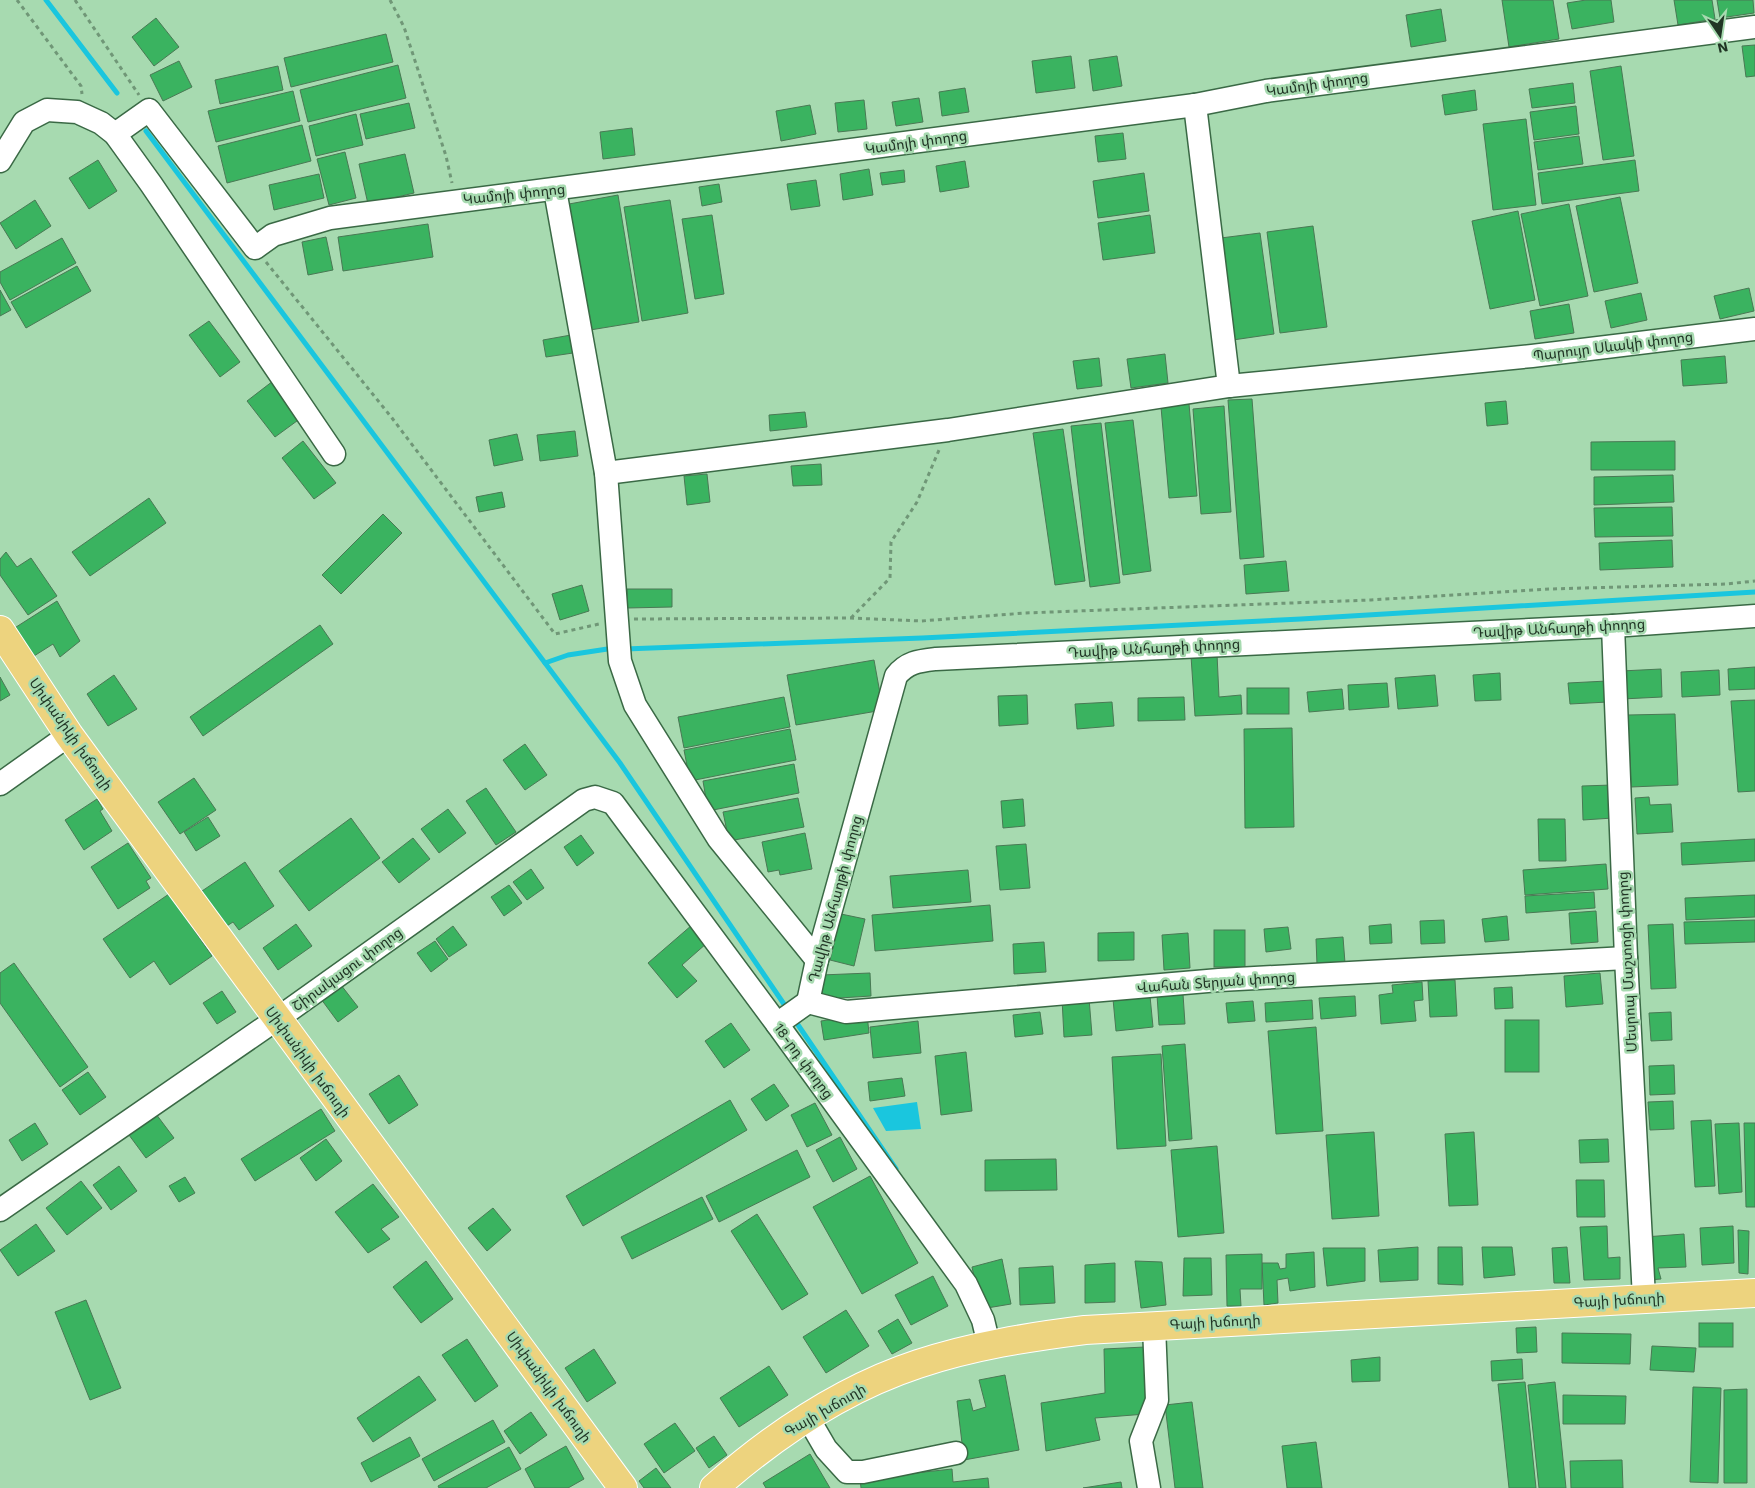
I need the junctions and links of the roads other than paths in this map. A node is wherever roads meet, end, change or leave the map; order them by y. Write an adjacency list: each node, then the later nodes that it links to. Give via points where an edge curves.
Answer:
1 (1755, 27): 2 (street, Կամոյի փողոց, via 1266,90)
2 (1195, 105): 5 (street, Կամոյի փողոց); 7 (street)
3 (115, 134): 4 (street, via 101,123 76,112 47,110 24,122); 5 (street, Կամոյի փողոց, via 149,110 255,248 273,235 330,218); 8 (street)
4 (0, 161)
5 (555, 190): 9 (street)
6 (1755, 329): 7 (street, Պարույր Սևակի փողոց, via 1470,363)
7 (1229, 386): 9 (street, Պարույր Սևակի փողոց, via 948,430)
8 (334, 454)
9 (606, 473): 17 (street, via 620,661 635,705 718,838)
10 (1755, 616): 11 (street, Դավիթ Անհաղթի փողոց)
11 (1613, 626): 16 (street, Մեսրոպ Մաշտոցի փողոց); 17 (street, Դավիթ Անհաղթի փողոց, via 914,662 896,676)
12 (0, 630): 13 (main road, Սիփանիկի խճուղի)
13 (69, 735): 14 (street); 19 (main road, Սիփանիկի խճուղի)
14 (0, 784)
15 (595, 797): 19 (street, Շիրակացու փողոց, via 584,800); 20 (street, 18-րդ փողոց, via 613,803)
16 (1626, 958): 18 (street, Վահան Տերյան փողոց, via 1219,980 846,1012); 23 (street, Մեսրոպ Մաշտոցի փողոց)
17 (817, 960): 18 (street, Դավիթ Անհաղթի փողոց)
18 (808, 1002): 20 (street)
19 (277, 1019): 21 (street, Շիրակացու փողոց); 28 (main road, Սիփանիկի խճուղի)
20 (777, 1024): 25 (street, 18-րդ փողոց, via 966,1284)
21 (0, 1210)
22 (1755, 1293): 23 (main road, Գայի խճուղի)
23 (1644, 1298): 24 (main road, Գայի խճուղի)
24 (1154, 1326): 25 (main road, Գայի խճուղի, via 1031,1336); 30 (street, via 1157,1400 1141,1440)
25 (989, 1345): 26 (main road, Գայի խճուղի, via 925,1362 885,1377)
26 (808, 1418): 27 (street, via 826,1449 847,1472 863,1472); 29 (main road, Գայի խճուղի, via 791,1427)
27 (956, 1453)
28 (623, 1488)
29 (714, 1488)
30 (1149, 1488)

